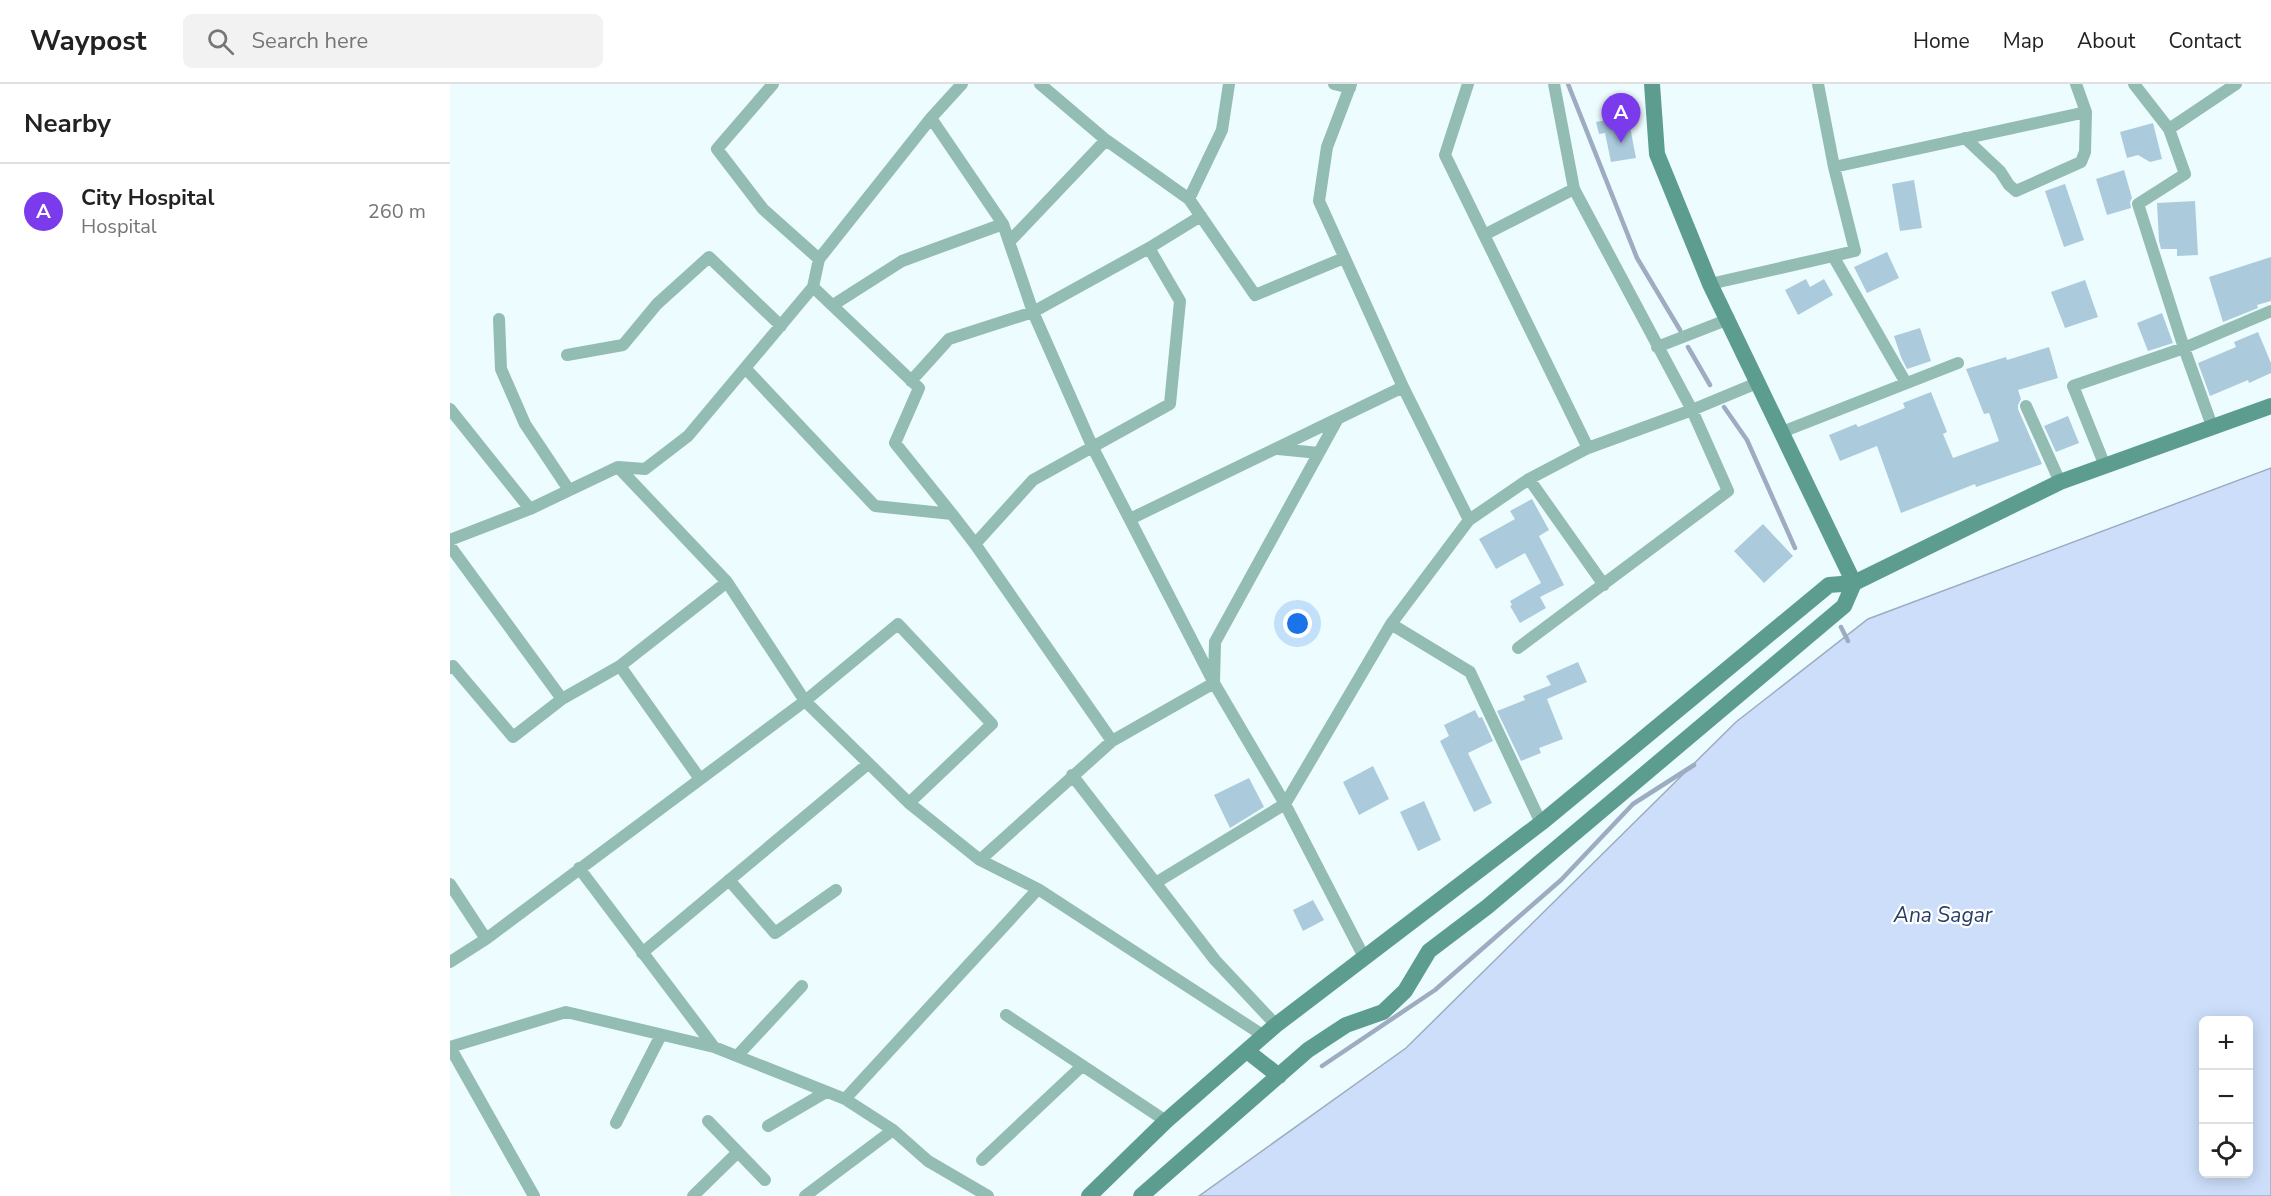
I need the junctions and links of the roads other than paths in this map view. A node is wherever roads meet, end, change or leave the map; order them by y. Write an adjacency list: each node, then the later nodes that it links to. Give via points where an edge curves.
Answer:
1 (773, 84): 30 (street, via 717,149 763,209)
2 (963, 84): 15 (street)
3 (1040, 84): 18 (street)
4 (1229, 84): 21 (street, via 1222,130)
5 (1334, 84): 13 (street)
6 (1468, 84): 24 (street, via 1445,155)
7 (1554, 84): 20 (street)
8 (1652, 84): 32 (street, via 1657,154)
9 (1818, 84): 19 (street)
10 (2076, 84): 14 (street)
11 (2134, 84): 16 (street)
12 (2236, 84): 16 (street)
13 (1350, 86): 29 (street, via 1327,147 1319,201)
14 (2086, 112): 17 (street); 17 (street, via 2085,153 2081,162 2016,191)
15 (931, 118): 23 (street); 30 (street)
16 (2169, 129): 41 (street, via 2185,174 2138,204)
17 (1965, 138): 19 (street)
18 (1106, 140): 21 (street); 25 (street)
19 (1834, 167): 27 (street)
20 (1574, 189): 24 (street); 40 (street)
21 (1189, 199): 22 (street)
22 (1201, 216): 26 (street); 29 (street, via 1256,295)
23 (1003, 224): 25 (street); 34 (street, via 902,261)
24 (1484, 235): 57 (street)
25 (1010, 241): 36 (street)
26 (1149, 248): 36 (street); 56 (street, via 1180,301 1170,404)
27 (1855, 251): 28 (street); 31 (street)
28 (1833, 256): 31 (street); 32 (street)
29 (1344, 258): 48 (street)
30 (819, 259): 33 (street)
31 (1843, 274): 47 (street)
32 (1710, 284): 38 (street)
33 (813, 287): 34 (street); 39 (street)
34 (833, 305): 45 (street)
35 (2271, 311): 41 (street)
36 (1033, 312): 45 (street, via 949,339); 56 (street)
37 (499, 319): 66 (street, via 501,369 525,424)
38 (1729, 319): 40 (street); 46 (street)
39 (781, 326): 42 (street, via 709,257 657,304 623,345); 44 (street)
40 (1657, 347): 52 (street)
41 (2184, 348): 54 (street); 60 (street, via 2073,386)
42 (567, 355)
43 (1958, 363): 47 (street)
44 (746, 369): 62 (street, via 688,436); 68 (street, via 875,506)
45 (911, 381): 68 (street, via 919,388 895,443)
46 (1757, 383): 52 (street); 55 (street)
47 (1906, 383): 55 (street)
48 (1403, 387): 53 (street); 70 (street)
49 (2026, 406): 64 (street)
50 (2271, 406): 54 (street)
51 (450, 409): 67 (street)
52 (1692, 411): 57 (street); 76 (street, via 1728,491)
53 (1337, 420): 58 (street); 59 (street)
54 (2212, 426): 60 (street)
55 (1782, 432): 75 (street)
56 (1093, 448): 69 (street); 72 (street, via 1033,480)
57 (1588, 448): 63 (street)
58 (1277, 449): 59 (street); 69 (street)
59 (1319, 453): 83 (street, via 1215,642)
60 (2105, 466): 64 (street)
61 (618, 467): 62 (street); 65 (street); 66 (street)
62 (645, 469): 65 (street)
63 (1529, 479): 70 (street); 76 (street)
64 (2060, 482): 75 (street)
65 (636, 486): 74 (street)
66 (569, 490): 67 (street)
67 (530, 509): 71 (street)
68 (952, 514): 72 (street)
69 (1130, 519): 83 (street)
70 (1469, 520): 78 (street)
71 (450, 540)
72 (975, 544): 86 (street)
73 (450, 546): 84 (street)
74 (727, 582): 81 (street); 85 (street)
75 (1854, 583): 77 (street, via 1828,585); 79 (street, via 1844,606)
76 (1604, 585): 80 (street)
77 (1807, 602): 79 (street); 92 (street)
78 (1391, 624): 91 (street); 92 (street, via 1470,672)
79 (1821, 626): 113 (street, via 1487,907 1429,951 1405,991 1383,1011 1346,1026 1308,1050)
80 (1518, 648)
81 (620, 666): 84 (street); 89 (street)
82 (450, 668): 84 (street, via 453,666 513,737)
83 (1214, 683): 86 (street); 91 (street)
84 (562, 699)
85 (805, 702): 87 (street); 89 (street); 90 (street, via 898,624 992,724)
86 (1112, 741): 88 (street)
87 (868, 764): 90 (street); 95 (street)
88 (1072, 775): 93 (street); 96 (street)
89 (700, 779): 94 (street)
90 (909, 802): 93 (street)
91 (1285, 804): 96 (street); 102 (street)
92 (1541, 823): 102 (street)
93 (980, 860): 98 (street)
94 (579, 868): 100 (street); 101 (street)
95 (729, 880): 99 (street, via 775,933); 101 (street)
96 (1157, 882): 106 (street)
97 (450, 884): 100 (street)
98 (1038, 889): 106 (street); 115 (street)
99 (836, 890)
100 (486, 939): 103 (street)
101 (642, 953): 109 (street)
102 (1364, 957): 106 (street)
103 (450, 962)
104 (802, 986): 111 (street)
105 (1006, 1015): 112 (street)
106 (1270, 1030): 110 (street)
107 (661, 1035): 108 (street, via 566,1012); 109 (street); 118 (street)
108 (450, 1047): 124 (street)
109 (714, 1047): 111 (street)
110 (1246, 1051): 113 (street); 117 (street)
111 (736, 1056): 114 (street)
112 (1082, 1066): 117 (street); 122 (street)
113 (1279, 1076): 129 (street)
114 (826, 1092): 115 (street); 119 (street)
115 (845, 1100): 120 (street)
116 (708, 1121): 121 (street)
117 (1166, 1121): 128 (street)
118 (616, 1123)
119 (768, 1126)
120 (893, 1130): 126 (street); 127 (street, via 928,1161)
121 (738, 1152): 123 (street); 125 (street)
122 (982, 1160)
123 (765, 1180)
124 (534, 1196)
125 (693, 1196)
126 (805, 1196)
127 (988, 1196)
128 (1089, 1196)
129 (1141, 1196)

